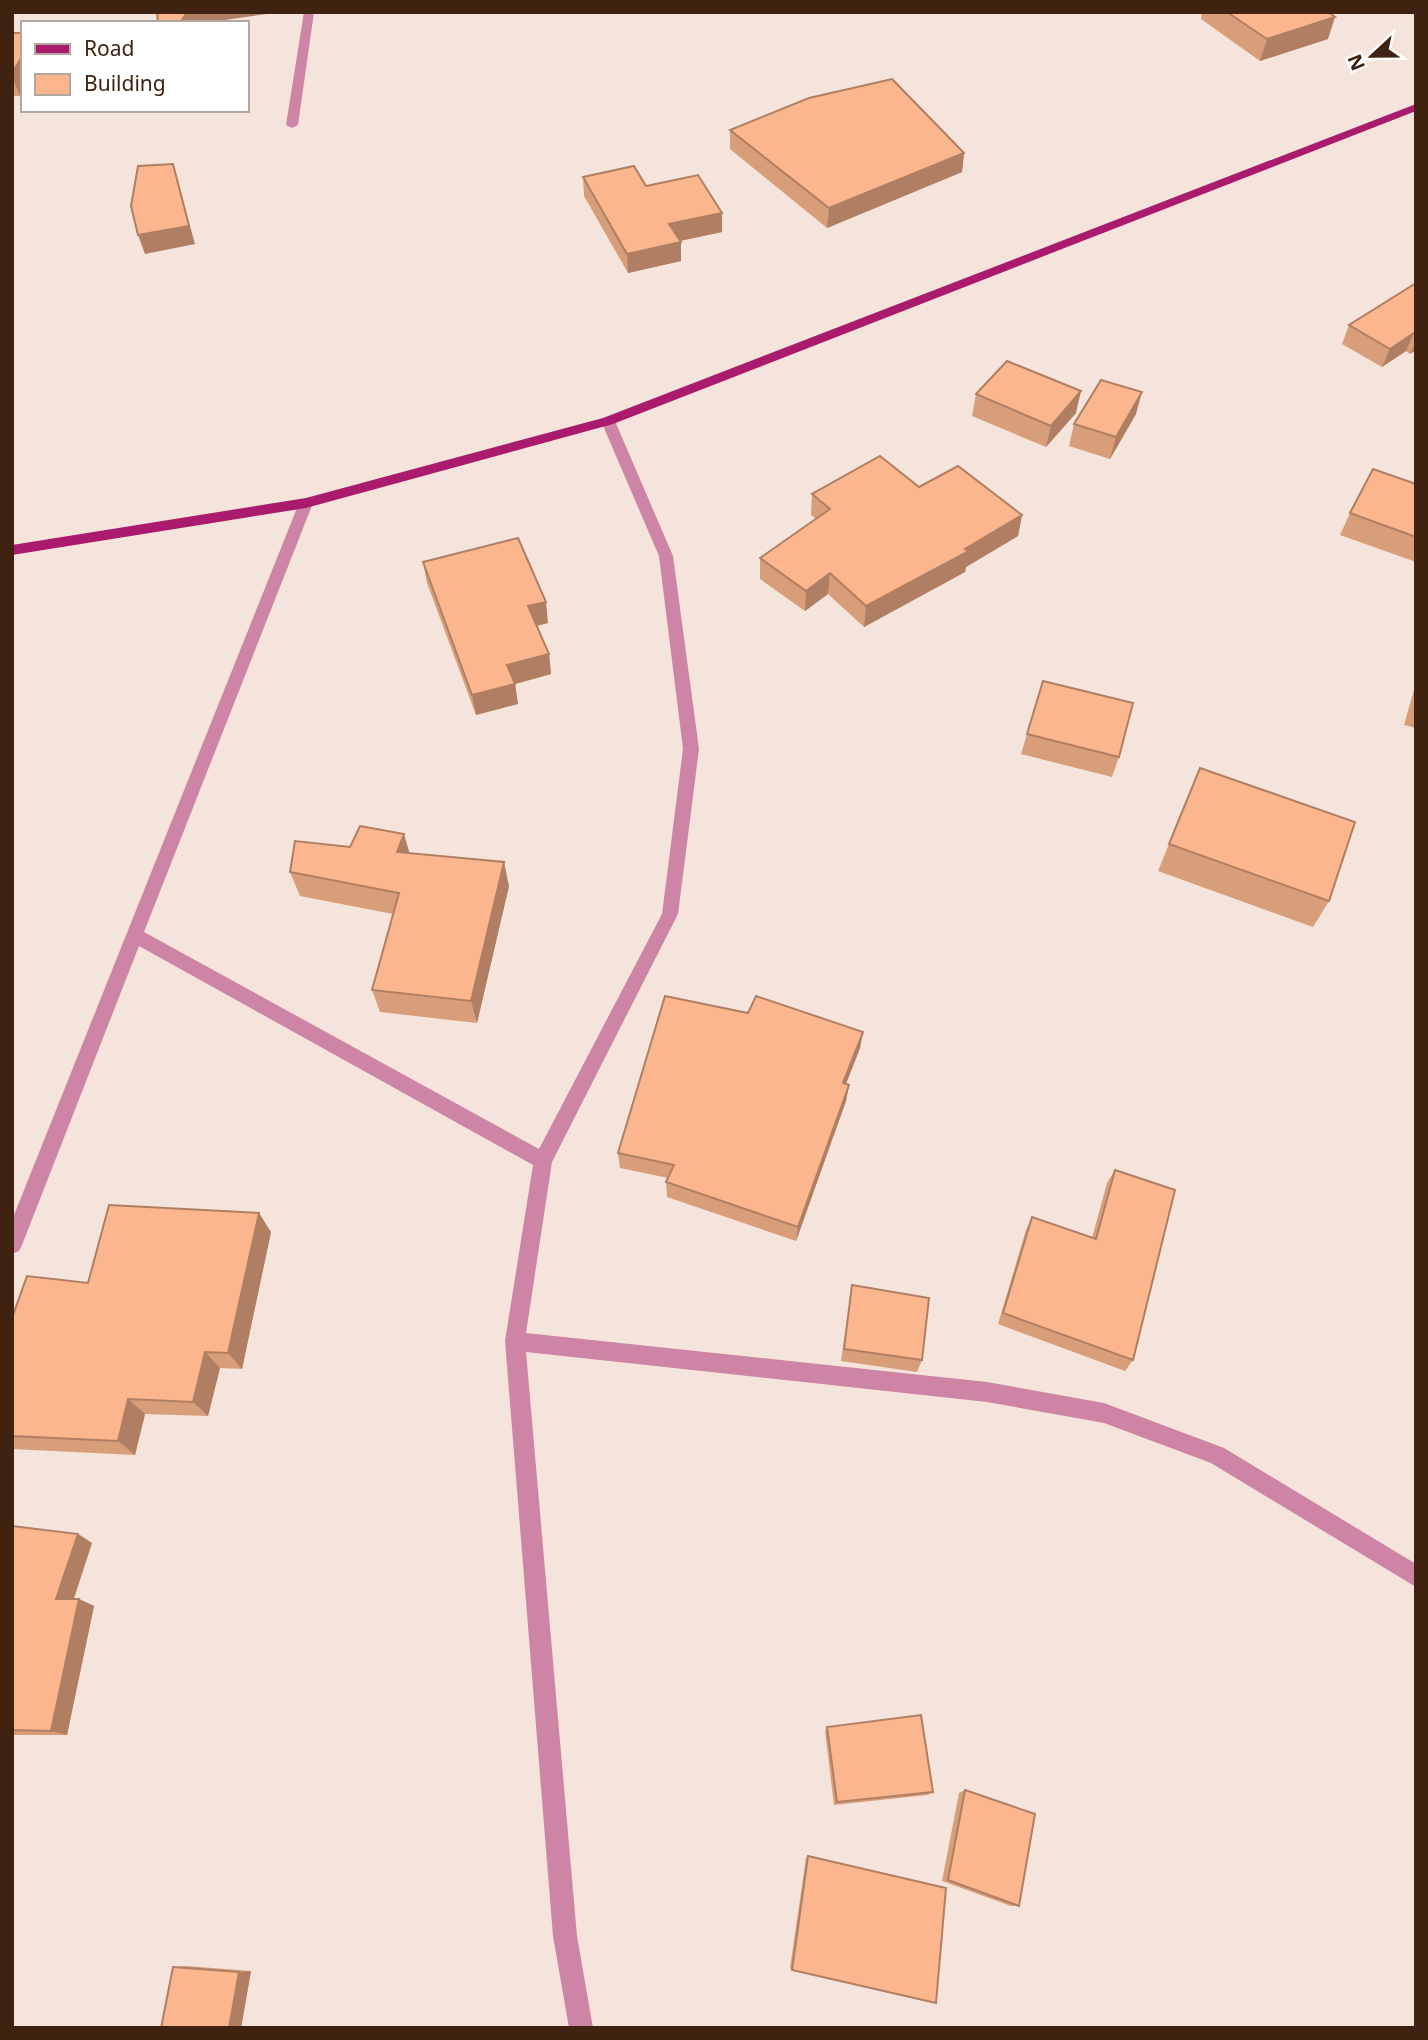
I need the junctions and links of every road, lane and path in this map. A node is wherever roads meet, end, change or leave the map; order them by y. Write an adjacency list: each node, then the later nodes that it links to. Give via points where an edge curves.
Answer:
1 (309, 12): 3 (street)
2 (1416, 107): 4 (main road)
3 (292, 125)
4 (608, 421): 5 (main road); 8 (street, via 666,556 691,749 670,914)
5 (306, 503): 6 (main road); 7 (street)
6 (12, 550)
7 (135, 935): 8 (street); 9 (street)
8 (543, 1161): 10 (street)
9 (12, 1245)
10 (516, 1341): 11 (street, via 988,1392 1104,1413 1217,1455); 12 (street, via 565,1936)
11 (1416, 1576)
12 (581, 2028)

